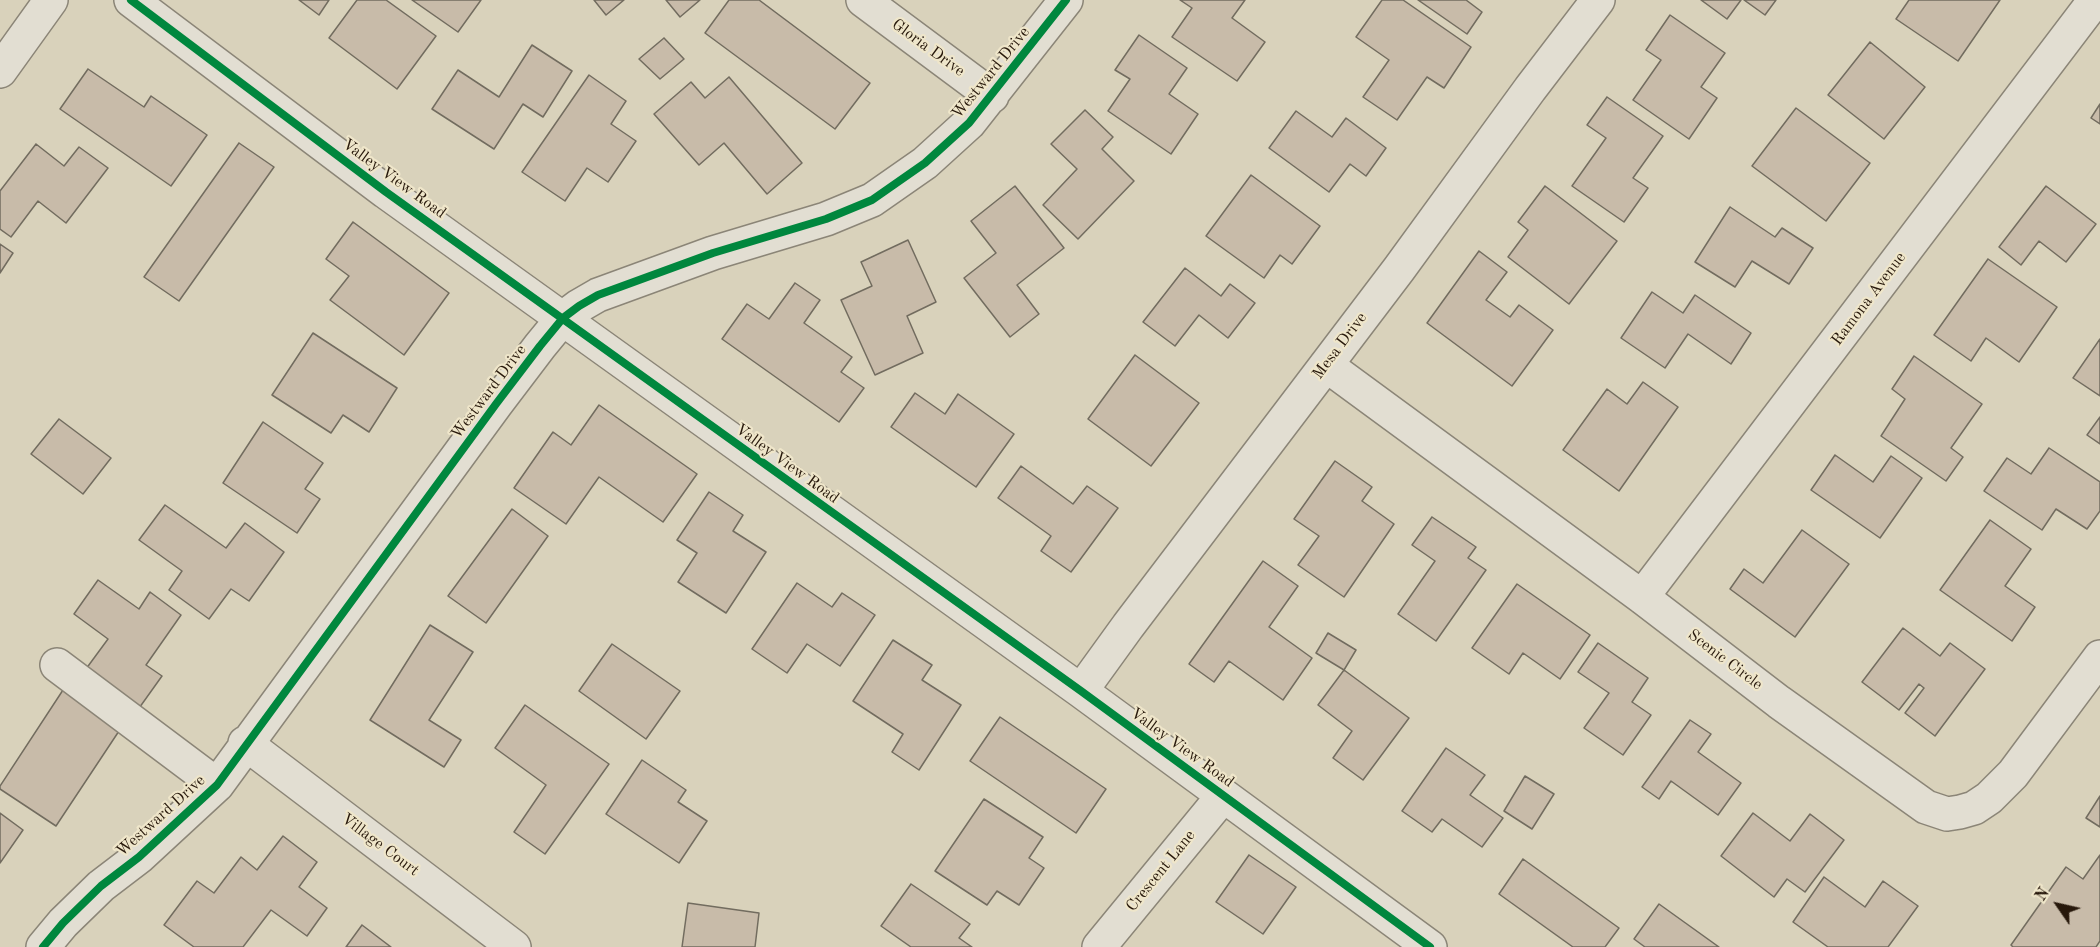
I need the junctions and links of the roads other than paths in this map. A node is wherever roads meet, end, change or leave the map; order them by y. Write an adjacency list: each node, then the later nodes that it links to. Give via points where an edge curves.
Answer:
1 (51, 0): 7 (street)
2 (131, 0): 9 (street, Valley View Road, via 386,192)
3 (863, 0): 8 (street, Gloria Drive)
4 (1066, 0): 8 (street, Westward Drive)
5 (1598, 0): 10 (street, Mesa Drive)
6 (2095, 0): 11 (street, Ramona Avenue)
7 (0, 71)
8 (992, 96): 9 (street, Westward Drive, via 925,163 872,200 598,295)
9 (564, 318): 14 (street, Valley View Road); 15 (street, Westward Drive)
10 (1326, 365): 11 (street, Scenic Circle); 14 (street, Mesa Drive)
11 (1642, 597): 12 (street, Scenic Circle, via 1900,790 1926,807 1947,814 1974,808 2013,774)
12 (2100, 657)
13 (57, 665): 16 (street)
14 (1081, 691): 17 (street, Valley View Road)
15 (245, 743): 16 (street, Westward Drive); 19 (street, Village Court)
16 (217, 785): 18 (street, Westward Drive, via 139,857 101,886)
17 (1223, 796): 20 (street, Crescent Lane); 21 (street, Valley View Road)
18 (43, 947)
19 (514, 947)
20 (1099, 947)
21 (1430, 947)

